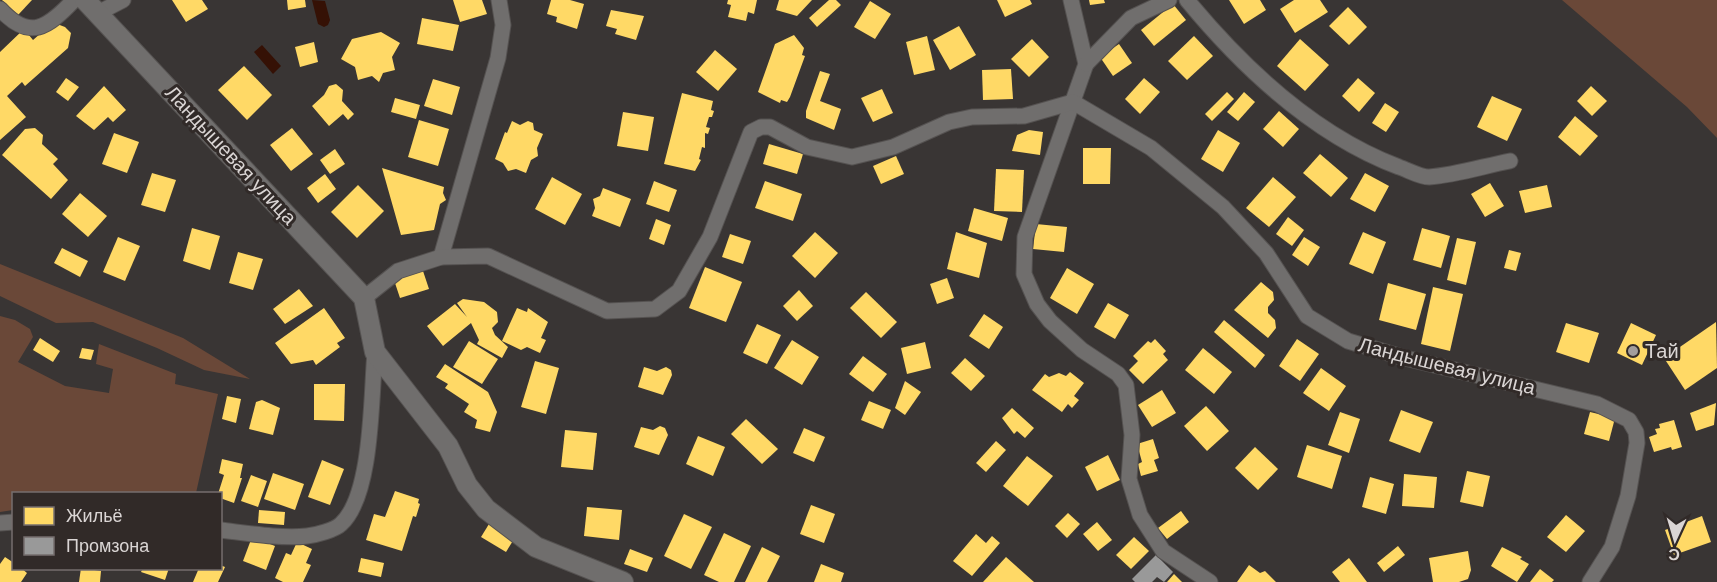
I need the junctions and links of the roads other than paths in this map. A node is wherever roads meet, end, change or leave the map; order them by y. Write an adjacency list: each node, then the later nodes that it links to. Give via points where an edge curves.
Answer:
1 (74, 0): 8 (street, via 53,21 32,29 12,23)
2 (123, 0): 7 (street, Ландышевая улица)
3 (499, 0): 12 (street, via 502,25 498,58)
4 (1071, 0): 9 (street)
5 (1168, 0): 9 (street, via 1131,18)
6 (1187, 0): 11 (street, via 1213,32 1310,120 1372,157 1427,177)
7 (92, 6): 13 (street, Ландышевая улица)
8 (0, 9)
9 (1086, 64): 10 (street)
10 (1072, 102): 12 (street, via 1024,116 972,117 949,122 893,147 852,157 807,147 770,127 761,127 751,132 710,237 679,291 655,309 607,311 488,256); 17 (street, via 1025,237 1024,274 1037,304 1050,321 1082,350 1118,374 1126,385 1132,435 1129,479 1140,515 1163,551); 18 (street, Ландышевая улица, via 1151,148 1223,207 1266,254 1307,316 1348,340 1405,358 1597,404 1629,420 1637,443 1629,496 1612,547)
11 (1510, 161)
12 (441, 257): 13 (street, via 398,271)
13 (364, 298): 14 (street)
14 (375, 352): 15 (street, via 370,431 359,493 350,515 339,526 307,536); 16 (street, via 448,447 467,484 498,520 536,547)
15 (222, 530)
16 (623, 582)
17 (1210, 582)
18 (1590, 582)

